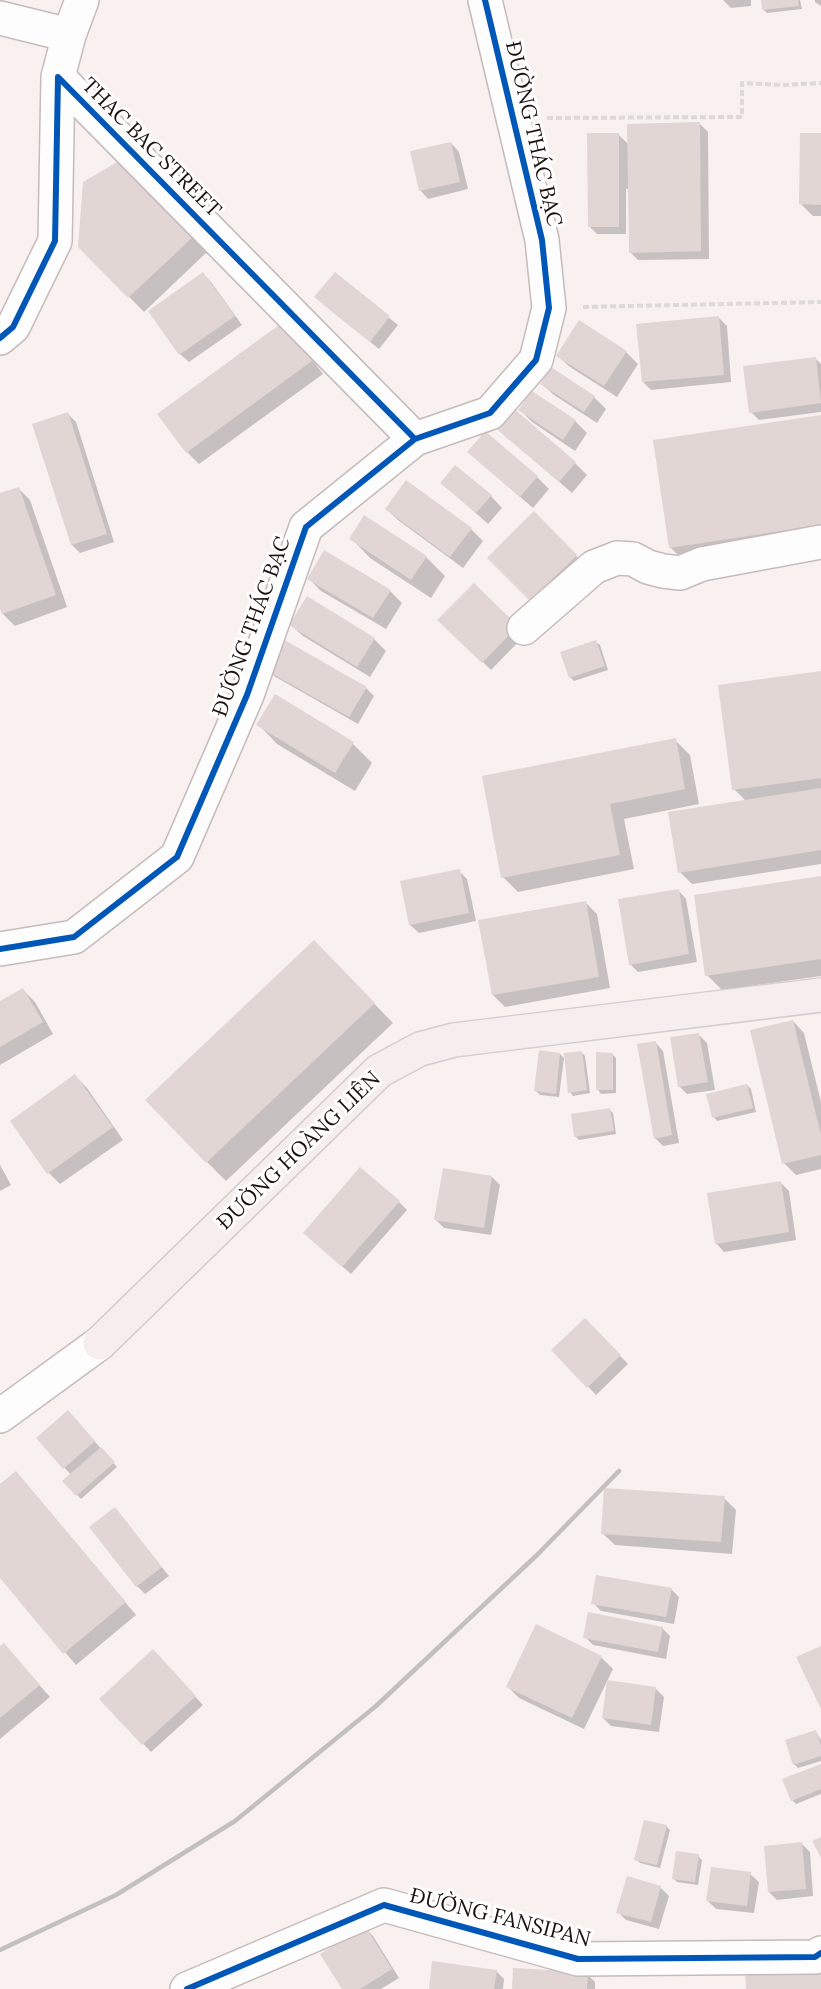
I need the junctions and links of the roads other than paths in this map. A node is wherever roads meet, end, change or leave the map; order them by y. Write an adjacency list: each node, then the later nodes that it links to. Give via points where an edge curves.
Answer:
1 (82, 0): 4 (street)
2 (485, 0): 7 (street, ĐƯỜNG THÁC BẠC, via 542,240 549,308 536,360 490,413)
3 (0, 18): 4 (street)
4 (69, 35): 5 (street)
5 (58, 77): 6 (street, THAC BAC STREET, via 55,241 13,327); 7 (street, THAC BAC STREET)
6 (0, 338)
7 (414, 439): 10 (street, ĐƯỜNG THÁC BẠC, via 306,527 247,695 177,857 74,937)
8 (821, 542): 9 (street, via 702,564 680,573 616,558 594,567)
9 (524, 628)
10 (0, 949)
11 (821, 995): 12 (main road, ĐƯỜNG HOÀNG LIÊN, via 454,1040 420,1049 379,1071)
12 (100, 1343): 13 (street)
13 (0, 1416)
14 (821, 1953): 15 (street, ĐƯỜNG FANSIPAN, via 815,1957 578,1959 384,1905)
15 (187, 1989)

